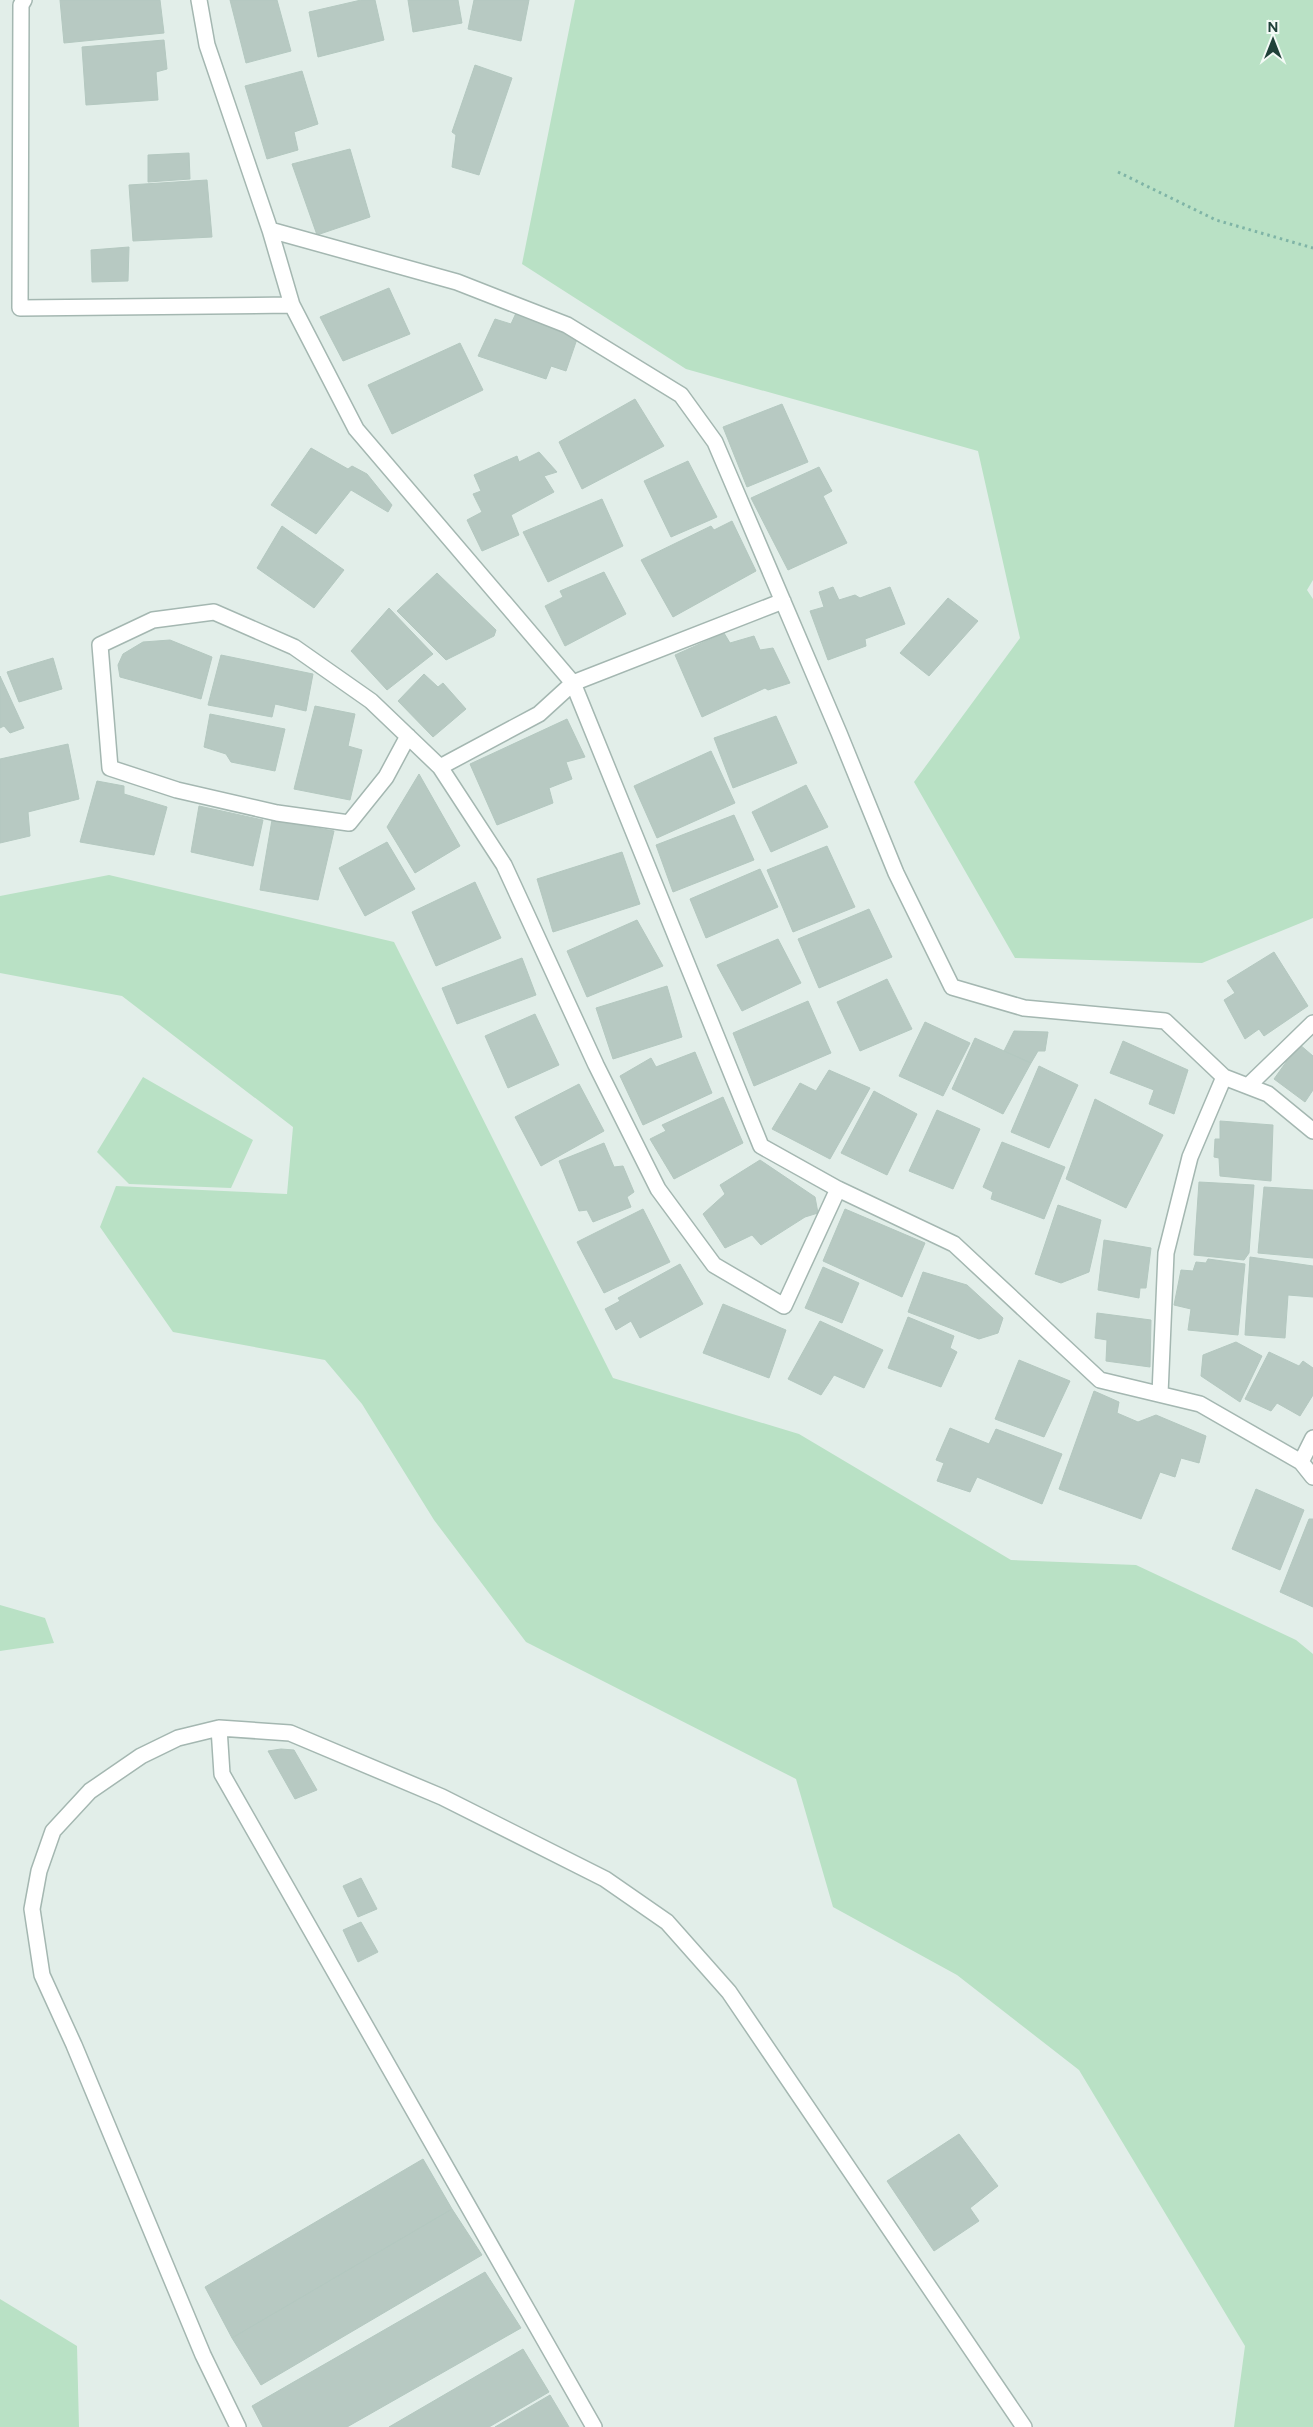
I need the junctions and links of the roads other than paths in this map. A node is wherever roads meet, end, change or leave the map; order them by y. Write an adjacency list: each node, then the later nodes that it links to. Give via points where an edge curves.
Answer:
1 (24, 0): 4 (street, via 21,5 20,308)
2 (199, 0): 3 (street, via 206,45)
3 (270, 230): 4 (street); 5 (street, via 458,282 567,325 681,395 715,442)
4 (292, 304): 6 (street, via 356,429)
5 (783, 602): 6 (street); 10 (street, via 896,873 952,987 1024,1008 1165,1021)
6 (573, 683): 8 (street, via 539,714); 13 (street, via 761,1146)
7 (408, 736): 7 (street, via 371,701 294,647 214,612 153,620 100,644 110,768 177,790 277,813 350,823 386,777); 8 (street)
8 (440, 767): 13 (street, via 504,865 596,1065 658,1189 714,1265 784,1306)
9 (1313, 1023): 11 (street)
10 (1224, 1077): 11 (street); 14 (street, via 1190,1157 1166,1254)
11 (1248, 1086): 12 (street, via 1268,1094)
12 (1313, 1131)
13 (838, 1189): 14 (street, via 954,1244 1100,1380)
14 (1160, 1394): 16 (street, via 1200,1404)
15 (1313, 1438): 16 (street)
16 (1301, 1462): 17 (street)
17 (1313, 1476)
18 (220, 1728): 19 (street, via 178,1738 141,1756 90,1791 54,1831 39,1870 32,1909 42,1975 203,2355); 20 (street, via 222,1774); 21 (street, via 290,1733 442,1797 605,1879 667,1922 729,1992)
19 (238, 2427)
20 (594, 2427)
21 (1024, 2427)

